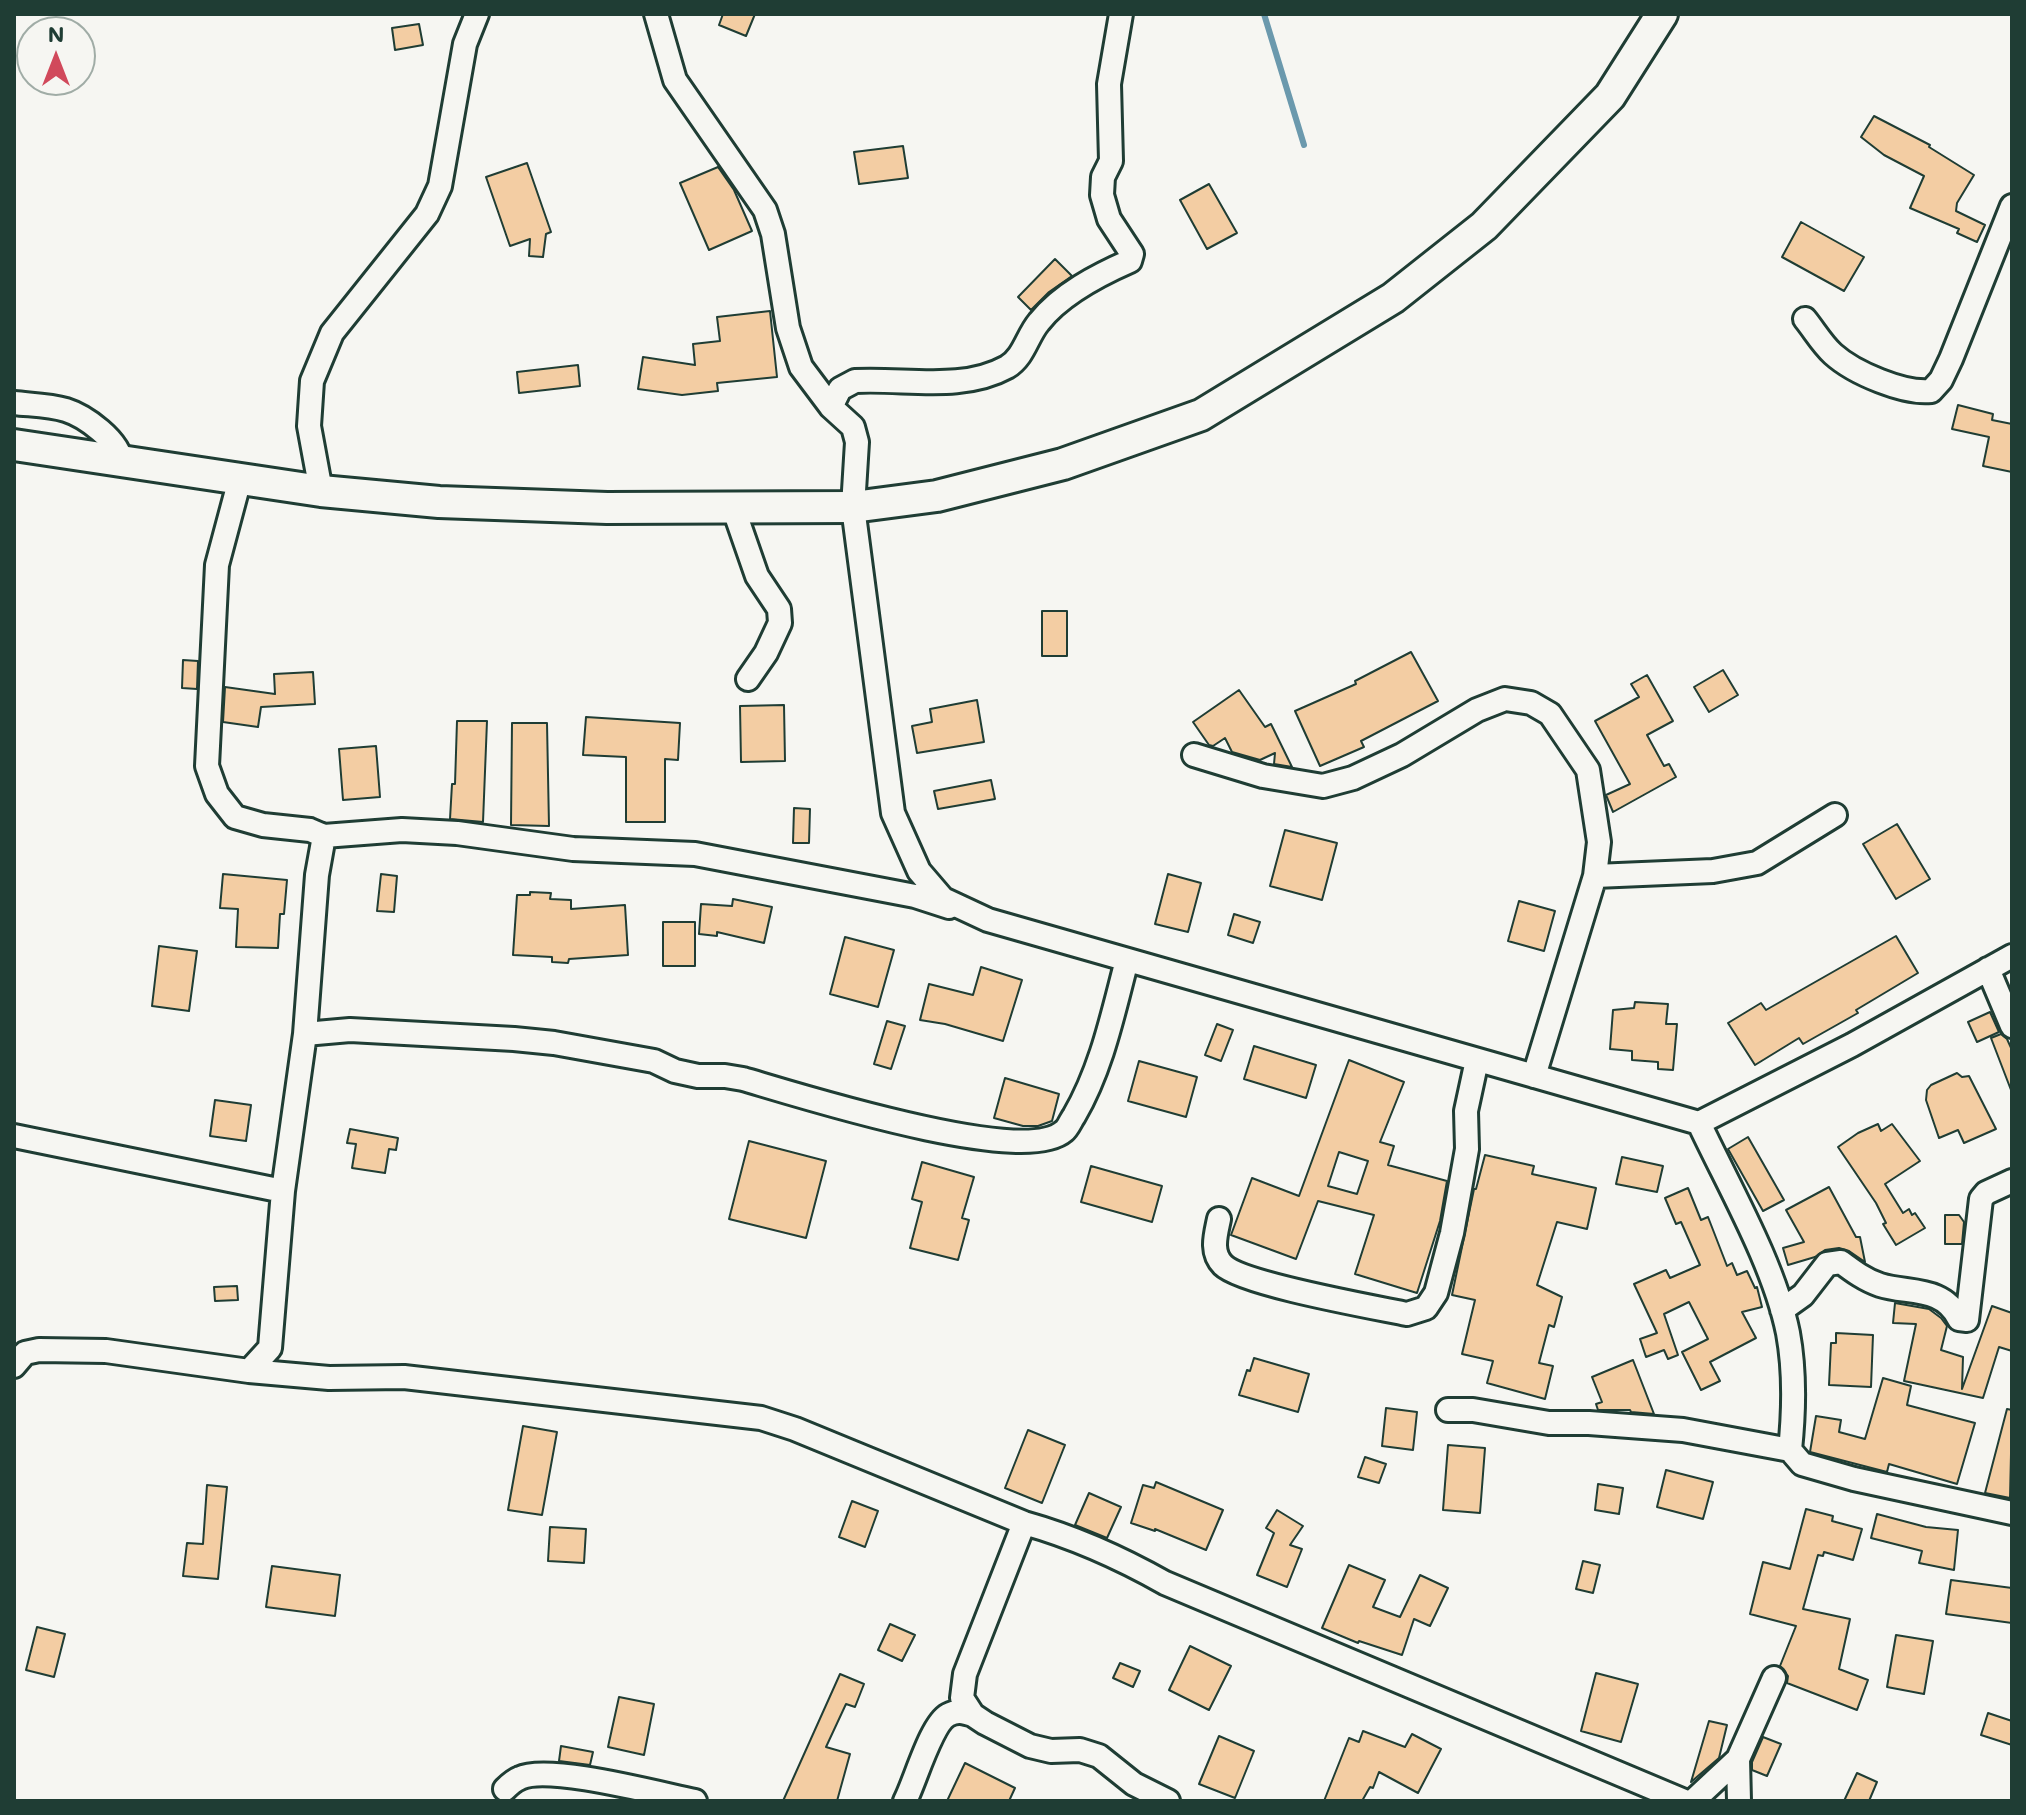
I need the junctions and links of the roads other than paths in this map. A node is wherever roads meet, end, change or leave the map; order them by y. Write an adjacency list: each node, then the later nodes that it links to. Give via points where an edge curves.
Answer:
1 (458, 14): 6 (street)
2 (477, 14): 6 (street)
3 (656, 14): 10 (street, via 675,80 765,210 801,367)
4 (1121, 14): 10 (street, via 1109,84 1111,161 1102,195 1109,219 1132,254 1130,261 1068,295 1038,323 1009,366 969,381 855,381 840,389)
5 (1662, 14): 16 (street, via 1610,96 1484,226 1367,314 1201,415 1063,464 937,496)
6 (465, 44): 14 (street, via 440,186 427,214 332,333 312,381 309,426)
7 (2012, 206): 8 (street, via 1951,359 1931,391 1915,393 1862,372 1833,354)
8 (1805, 319)
9 (14, 403): 12 (street, via 75,414 114,446)
10 (831, 407): 16 (street, via 853,427 857,442)
11 (14, 445): 12 (street)
12 (121, 462): 13 (street)
13 (240, 479): 14 (street); 20 (street, via 217,565 207,766 217,794 235,817)
14 (321, 491): 15 (street, via 607,508)
15 (733, 507): 16 (street); 17 (street, via 757,576 779,609 780,623)
16 (853, 507): 22 (street, via 893,813 919,871 943,899)
17 (748, 679)
18 (1194, 755): 21 (street, via 1263,776 1323,786 1402,755 1477,710 1505,699 1531,703 1550,714 1588,770 1599,842)
19 (1835, 815): 21 (street, via 1757,863 1713,871)
20 (324, 836): 22 (street, via 402,830 573,849 695,854 915,896); 27 (street)
21 (1595, 876): 29 (street)
22 (988, 920): 24 (street)
23 (2012, 956): 25 (street)
24 (1127, 960): 27 (street, via 1085,1097 1065,1131 1030,1142 936,1131 743,1079 698,1076 654,1061 554,1043 350,1030); 28 (street)
25 (1988, 969): 26 (street); 30 (street)
26 (2012, 1026)
27 (305, 1034): 33 (street)
28 (1477, 1060): 29 (street); 34 (street, via 1452,1233 1436,1293 1426,1308 1407,1314 1248,1279 1223,1265 1213,1245)
29 (1534, 1076): 30 (street)
30 (1699, 1123): 35 (street)
31 (14, 1136): 33 (street)
32 (2012, 1181): 35 (street, via 1981,1199 1967,1320 1959,1319 1938,1296 1881,1285 1841,1262 1827,1264 1803,1295)
33 (283, 1191): 36 (street)
34 (1219, 1219)
35 (1782, 1310): 41 (street, via 1793,1383)
36 (270, 1348): 38 (street); 39 (street)
37 (14, 1366): 38 (street, via 25,1353 75,1350)
38 (249, 1371): 39 (street)
39 (288, 1373): 43 (street, via 404,1377 761,1418)
40 (1448, 1410): 41 (street, via 1549,1423 1683,1430)
41 (1790, 1450): 42 (street, via 1802,1464)
42 (2012, 1513)
43 (1024, 1523): 45 (street, via 965,1674 962,1698); 51 (street, via 1118,1556 1165,1583)
44 (1774, 1678): 46 (street)
45 (973, 1715): 48 (street, via 1030,1746 1099,1756); 50 (street, via 960,1711 945,1716)
46 (1738, 1759): 52 (street); 53 (street)
47 (505, 1789): 49 (street, via 521,1777 570,1777)
48 (1161, 1799)
49 (695, 1801)
50 (905, 1801)
51 (1684, 1801)
52 (1693, 1801)
53 (1739, 1801)

